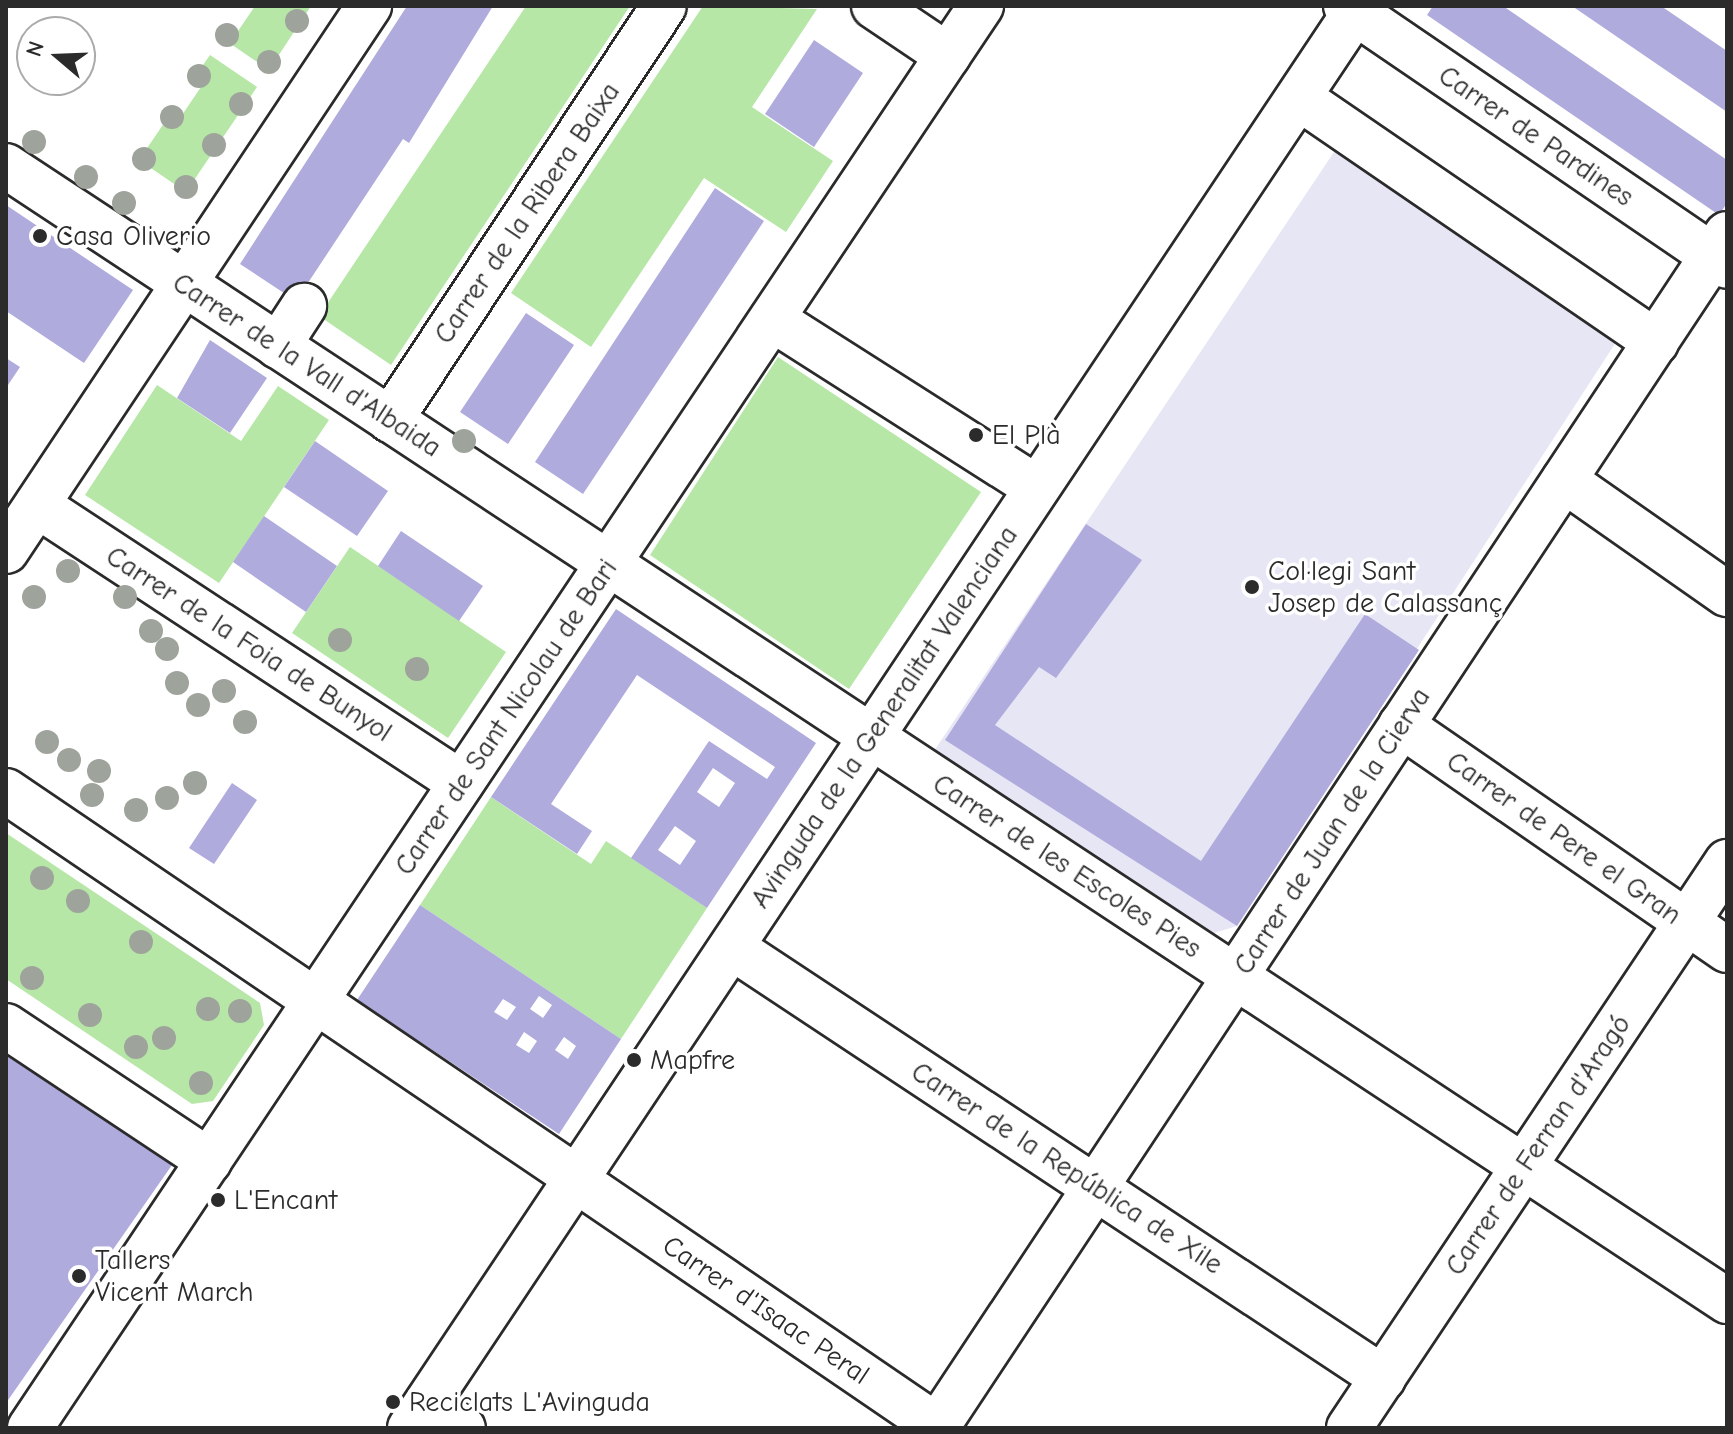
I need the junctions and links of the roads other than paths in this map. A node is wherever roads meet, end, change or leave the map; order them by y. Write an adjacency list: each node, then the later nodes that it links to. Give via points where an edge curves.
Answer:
1 (369, 6): 10 (street)
2 (664, 6): 15 (street, Carrer de la Ribera Baixa)
3 (874, 6): 6 (street)
4 (981, 6): 6 (street, Carrer de Sant Nicolau de Bari)
5 (1364, 11): 7 (street, Avinguda de la Generalitat Valenciana); 9 (street, Carrer de Pardines); 17 (street, Avinguda de la Generalitat Valenciana)
6 (948, 56): 12 (street, Carrer de Sant Nicolau de Bari)
7 (1317, 110): 13 (street); 23 (street, Avinguda de la Generalitat Valenciana)
8 (6, 166): 10 (street, Carrer de la Vall d'Albaida)
9 (1722, 252): 13 (street, Carrer de Juan de la Cierva)
10 (184, 284): 14 (street, Carrer de la Vall d'Albaida); 18 (street)
11 (304, 306): 14 (street)
12 (772, 319): 17 (street); 20 (street, Carrer de Sant Nicolau de Bari)
13 (1656, 342): 16 (street, Carrer de Juan de la Cierva)
14 (278, 346): 15 (street, Carrer de la Vall d'Albaida)
15 (379, 430): 20 (street, Carrer de la Vall d'Albaida)
16 (1564, 480): 21 (street); 22 (street, Carrer de Juan de la Cierva)
17 (1037, 488): 23 (street, Avinguda de la Generalitat Valenciana)
18 (37, 505): 19 (street); 24 (street, Carrer de la Foia de Bunyol, via 248,623)
19 (6, 551)
20 (608, 563): 23 (street, Carrer de les Escoles Pies); 24 (street, Carrer de Sant Nicolau de Bari)
21 (1727, 594)
22 (1401, 725): 27 (street, Carrer de Pere el Gran); 30 (street, Carrer de Juan de la Cierva)
23 (881, 743): 29 (street, Avinguda de la Generalitat Valenciana); 30 (street, Carrer de les Escoles Pies); 35 (street, Avinguda de la Generalitat Valenciana)
24 (461, 783): 31 (street, Carrer de Sant Nicolau de Bari)
25 (6, 791): 31 (street, Carrer d'Isaac Peral)
26 (1727, 862): 27 (street, Carrer de Ferran d'Aragó)
27 (1687, 923): 28 (street, Carrer de Pere el Gran); 34 (street, Carrer de Ferran d'Aragó)
28 (1727, 950)
29 (751, 960): 35 (street, Avinguda de la Generalitat Valenciana); 36 (street, Carrer de la República de Xile)
30 (1235, 977): 34 (street, Carrer de les Escoles Pies); 36 (street, Carrer de Juan de la Cierva)
31 (315, 1003): 33 (street, Carrer de Sant Nicolau de Bari); 35 (street, Carrer d'Isaac Peral)
32 (6, 1026): 33 (street)
33 (209, 1161): 41 (street, Carrer de Sant Nicolau de Bari)
34 (1523, 1167): 37 (street, Carrer de les Escoles Pies); 38 (street, Carrer de Ferran d'Aragó)
35 (586, 1185): 39 (street, Avinguda de la Generalitat Valenciana); 40 (street, Carrer d'Isaac Peral)
36 (1096, 1187): 38 (street, Carrer de la República de Xile); 40 (street, Carrer de Juan de la Cierva)
37 (1727, 1301)
38 (1383, 1378): 42 (street, Carrer de Ferran d'Aragó)
39 (440, 1425)
40 (937, 1427)
41 (30, 1428)
42 (1349, 1428)

